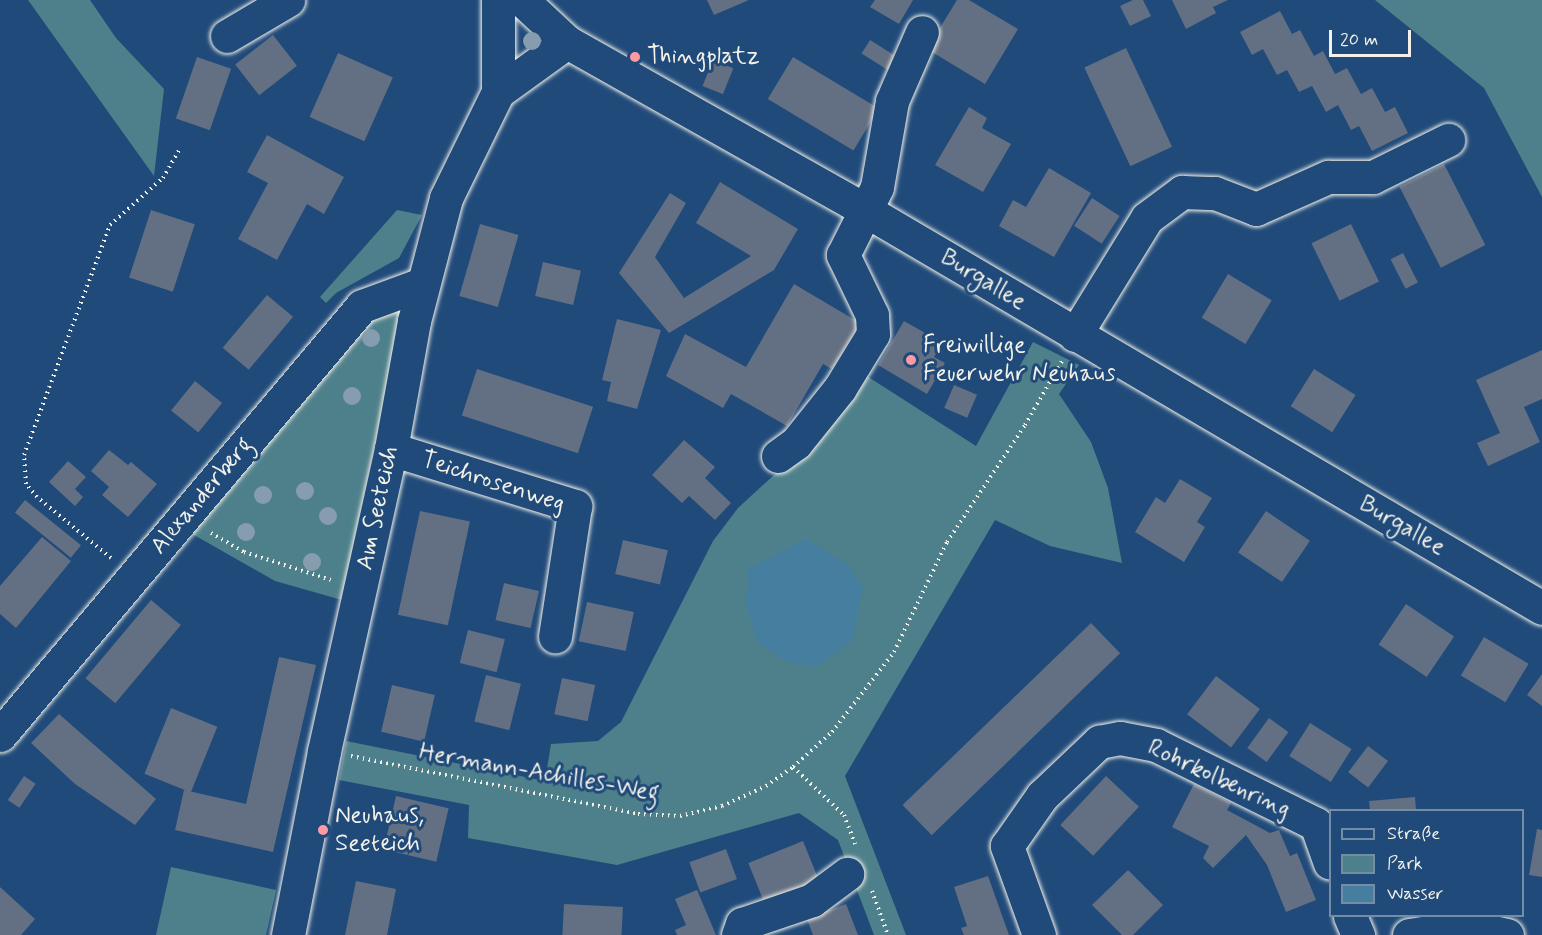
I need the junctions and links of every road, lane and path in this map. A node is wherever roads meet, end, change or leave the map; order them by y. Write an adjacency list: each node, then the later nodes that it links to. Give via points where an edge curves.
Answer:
1 (288, 0): 5 (street)
2 (498, 0): 7 (street, Am Seeteich)
3 (522, 0): 6 (street, Burgallee)
4 (922, 32): 10 (street, via 896,88 882,172)
5 (227, 36)
6 (567, 42): 7 (street, Am Seeteich); 10 (street, Burgallee)
7 (498, 92): 11 (street, Am Seeteich, via 446,198)
8 (1448, 141): 12 (street, via 1373,177 1328,177 1256,209 1200,191 1182,192 1147,218)
9 (179, 150): 16 (path, via 163,178 110,225 22,469 26,484 37,497)
10 (865, 210): 12 (street, Burgallee); 14 (street, via 843,255 872,315 873,334 840,388 796,442)
11 (422, 284): 13 (street, Am Seeteich); 16 (street, Alexanderberg, via 362,306)
12 (1075, 335): 18 (street, Burgallee); 21 (path, Hermann-Achilles-Weg, via 1024,425 947,542 894,652 832,732 766,786 722,806 680,816 638,814)
13 (391, 449): 17 (street, Am Seeteich); 19 (street, Teichrosenweg, via 575,506)
14 (778, 456)
15 (207, 530): 17 (path, via 243,552)
16 (134, 576): 20 (street, Alexanderberg)
17 (360, 588): 21 (street, Am Seeteich)
18 (1542, 608)
19 (555, 636)
20 (0, 735)
21 (324, 751): 25 (street, Am Seeteich)
22 (1329, 860): 27 (street, Rohrkolbenring, via 1316,824 1155,745 1120,738 1099,742 1042,796 1007,846)
23 (847, 874): 26 (street, via 812,900 742,924)
24 (1351, 917): 28 (street)
25 (288, 935)
26 (738, 935)
27 (1039, 935)
28 (1358, 935)
29 (1409, 935): 30 (street, via 1467,926)
30 (1507, 935)

